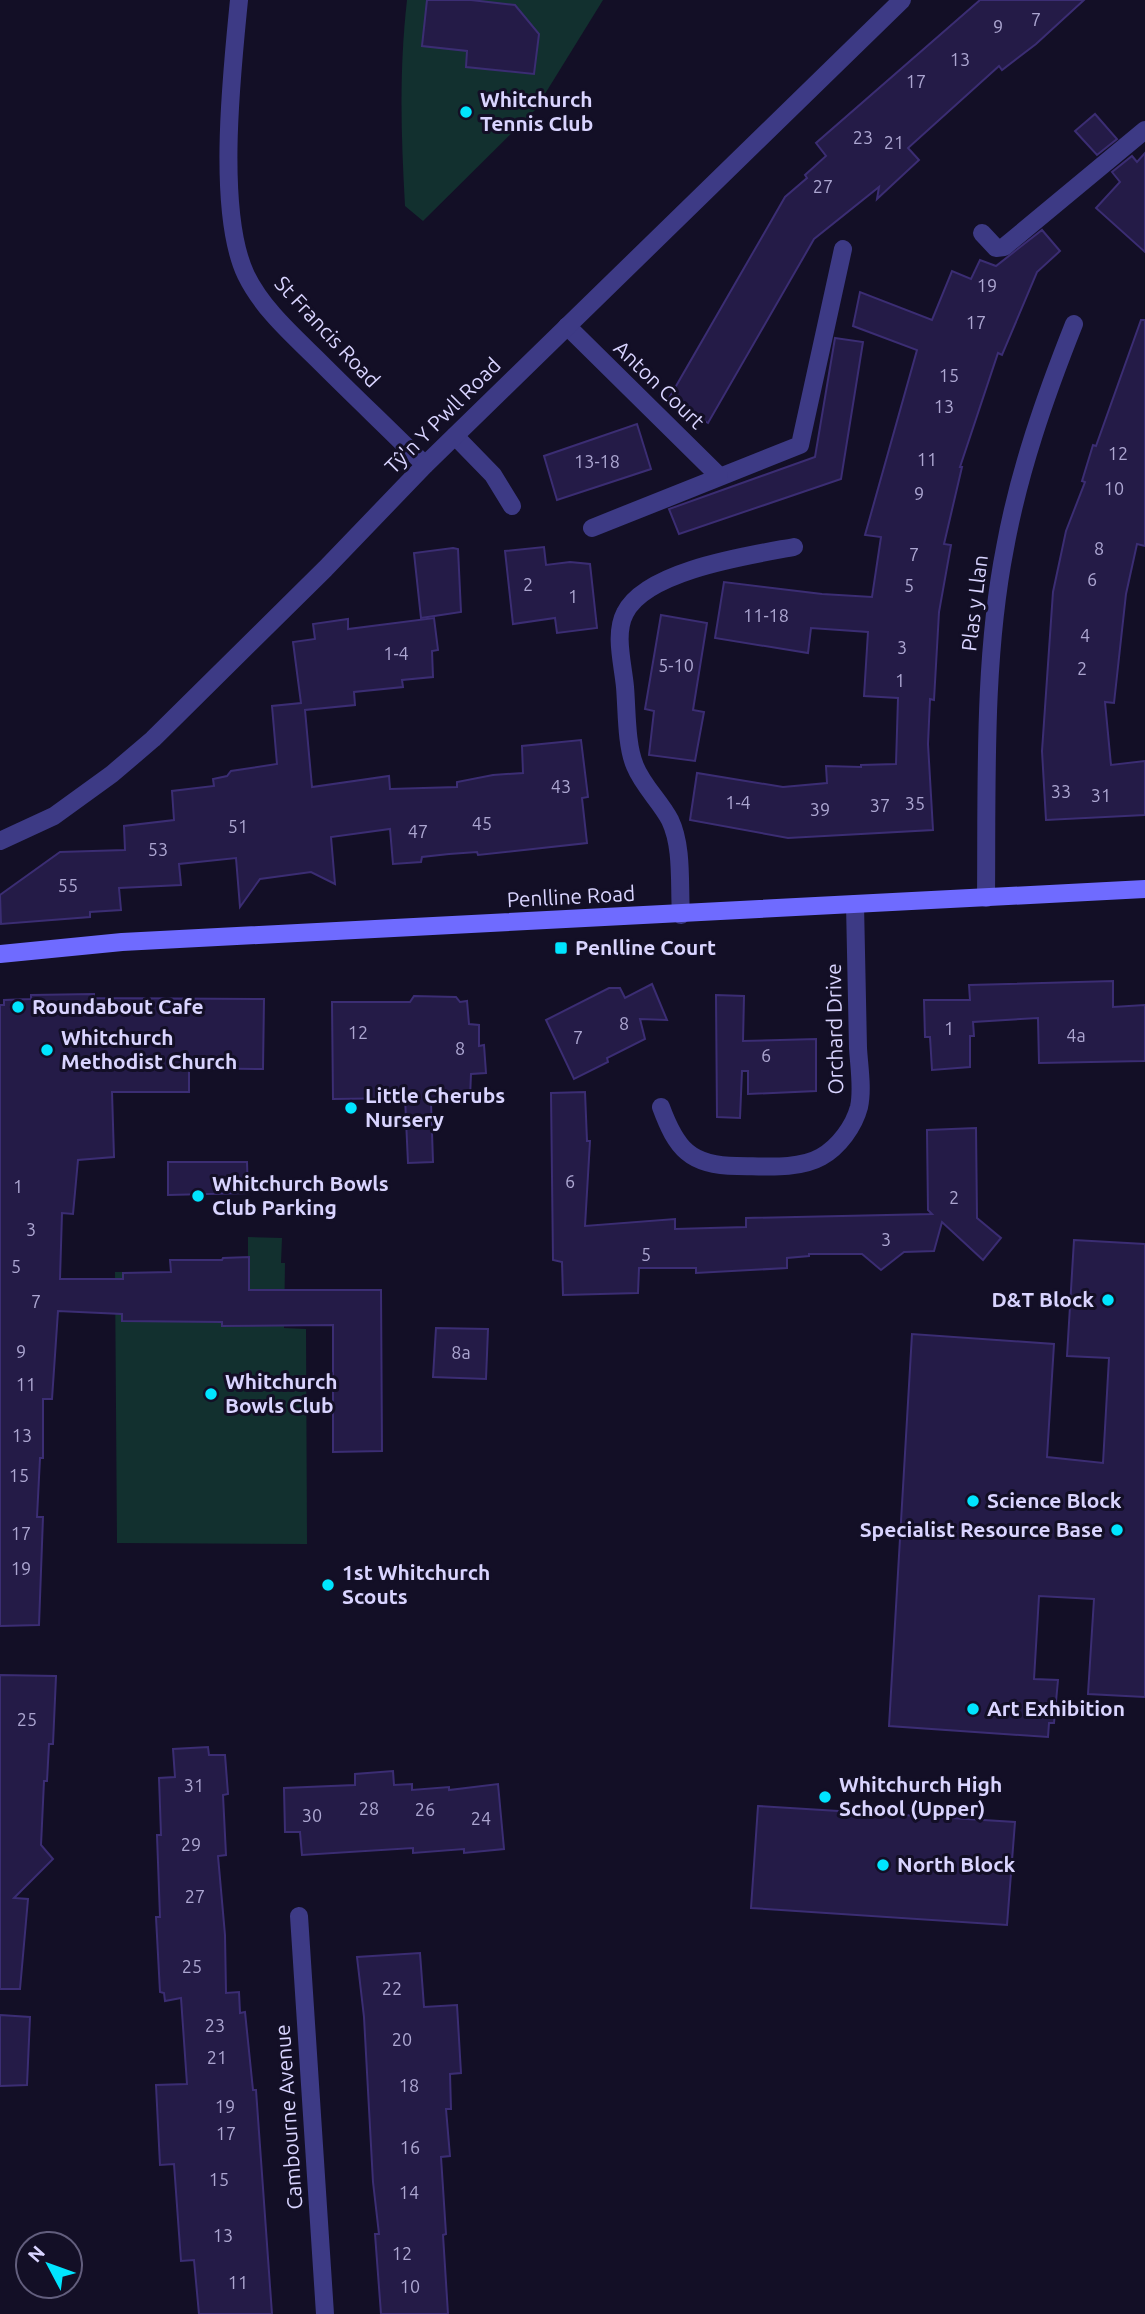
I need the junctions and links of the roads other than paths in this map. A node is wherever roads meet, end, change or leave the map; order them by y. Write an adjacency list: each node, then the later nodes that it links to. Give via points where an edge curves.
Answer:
1 (239, 0): 9 (street, St Francis Road, via 230,166 233,224 245,273 293,335)
2 (902, 0): 7 (street, Tŷ'n Y Pwll Road)
3 (1145, 130): 4 (street, via 1004,247 996,248)
4 (982, 233)
5 (842, 249): 10 (street, via 800,445)
6 (1074, 324): 16 (street, Plas y Llan, via 1040,414 1004,548 989,701)
7 (566, 326): 8 (street, Tŷ'n Y Pwll Road); 10 (street, Anton Court)
8 (455, 436): 9 (street, Tŷ'n Y Pwll Road); 11 (street, via 493,475)
9 (425, 465): 14 (street, Tŷ'n Y Pwll Road, via 153,739 54,816)
10 (719, 476): 12 (street)
11 (512, 506)
12 (592, 528)
13 (794, 548): 18 (street, via 718,561 654,586 635,597 624,614 620,637 632,754 640,776 674,829)
14 (0, 841)
15 (1145, 889): 16 (street, Penlline Road)
16 (986, 898): 17 (street, Penlline Road)
17 (855, 904): 18 (street, Penlline Road); 20 (street, Orchard Drive, via 859,1104 854,1121 834,1147 821,1157 795,1164 719,1166 688,1153 672,1136)
18 (681, 915): 19 (street, Penlline Road, via 122,942)
19 (0, 954)
20 (661, 1107)
21 (299, 1916): 22 (street, Cambourne Avenue)
22 (325, 2314)

